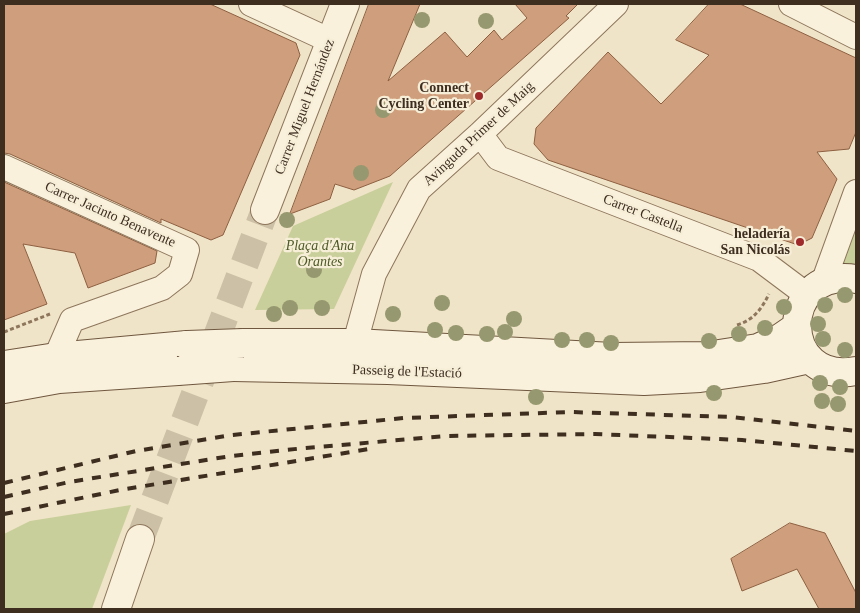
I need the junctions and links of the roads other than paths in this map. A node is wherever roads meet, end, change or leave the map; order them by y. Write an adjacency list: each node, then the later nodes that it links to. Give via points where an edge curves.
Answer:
1 (251, 4): 6 (street)
2 (345, 4): 6 (main road, Carrer Miguel Hernández)
3 (616, 4): 7 (street, Avinguda Primer de Maig)
4 (791, 4): 5 (street)
5 (856, 36)
6 (331, 40): 10 (main road, Carrer Miguel Hernández)
7 (480, 134): 12 (street, Carrer Castella, via 498,158 760,259); 14 (street, Avinguda Primer de Maig, via 419,189 374,274)
8 (4, 167): 16 (street, Carrer Jacinto Benavente, via 187,250 180,274 162,288 72,320)
9 (856, 192): 12 (street)
10 (265, 210)
11 (856, 280): 12 (main road, via 834,279)
12 (815, 289): 13 (main road, via 799,310)
13 (796, 327): 14 (main road, Passeig de l'Estació, via 758,348 706,356 612,357); 17 (main road, via 802,349)
14 (355, 343): 15 (main road, Passeig de l'Estació)
15 (238, 355): 16 (main road, Passeig de l'Estació, bridge, via 187,345); 17 (main road, Passeig de l'Estació, via 388,370 644,381 700,378); 20 (main road, Passeig de l'Estació, bridge, via 178,371 59,379)
16 (56, 357): 18 (main road, Passeig de l'Estació)
17 (810, 359): 19 (main road, via 833,372)
18 (4, 365)
19 (856, 371)
20 (4, 389)
21 (140, 539): 22 (main road)
22 (116, 609)

